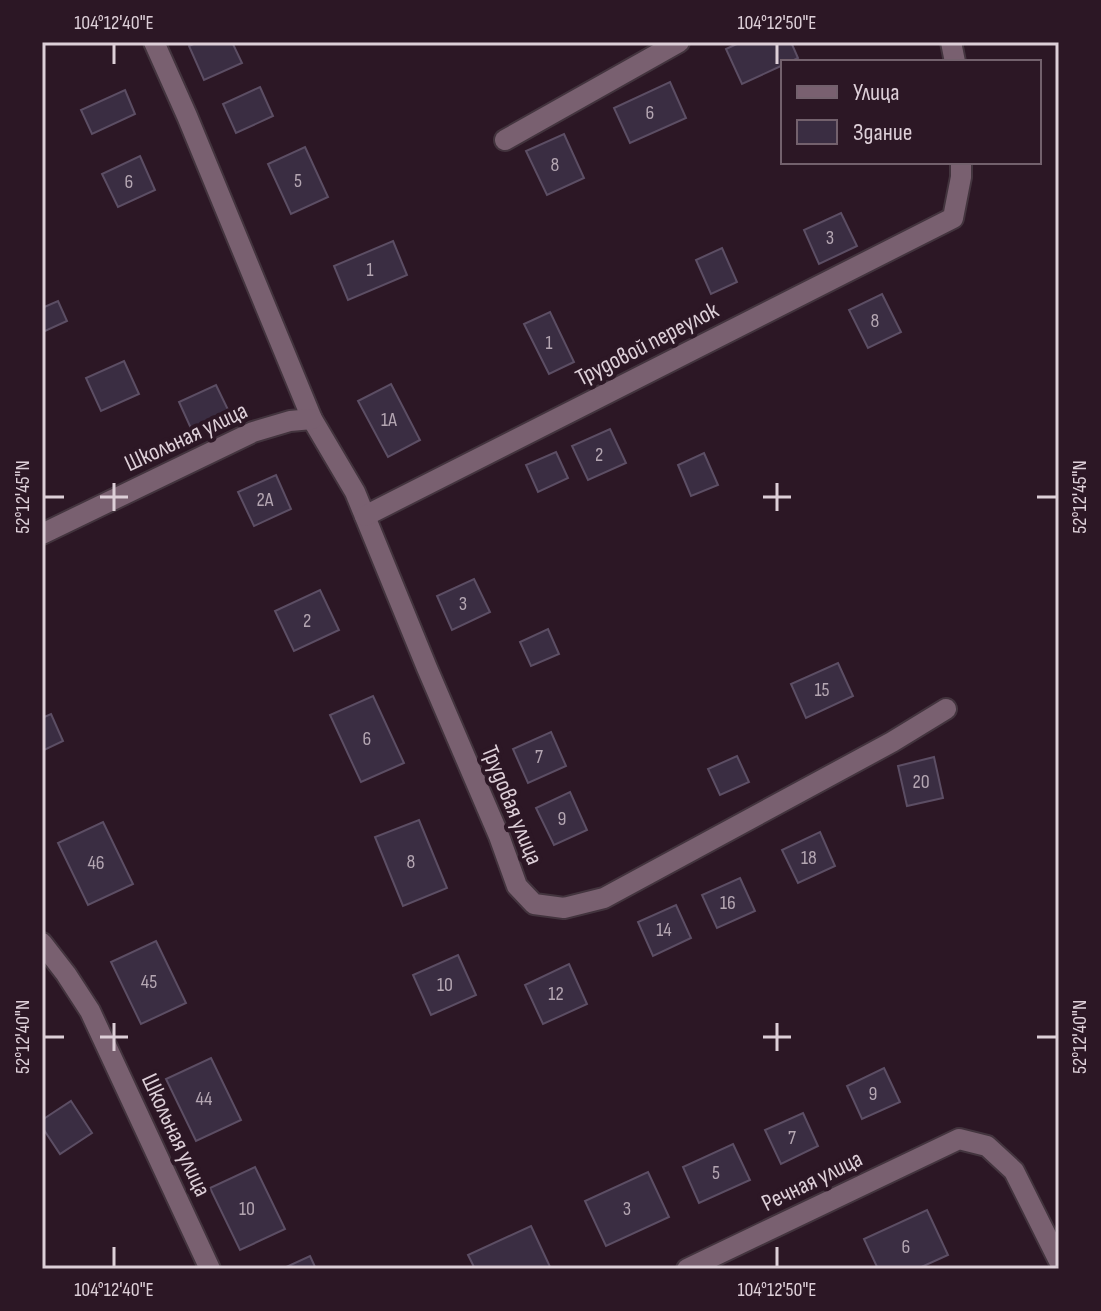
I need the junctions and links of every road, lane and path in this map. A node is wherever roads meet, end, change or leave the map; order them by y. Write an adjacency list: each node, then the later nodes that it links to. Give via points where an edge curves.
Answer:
1 (154, 42): 5 (street, Трудовая улица)
2 (679, 42): 3 (street)
3 (505, 140)
4 (961, 164): 6 (street, Трудовой переулок, via 953,218)
5 (312, 419): 6 (street, Трудовая улица); 7 (street, Школьная улица, via 253,432)
6 (365, 516): 8 (street, Трудовая улица, via 517,886 534,904 564,908 604,898)
7 (42, 534)
8 (946, 709)
9 (42, 943): 11 (street, Школьная улица, via 90,1011)
10 (1059, 1261): 12 (street, Речная улица, via 1014,1171 987,1146 959,1139)
11 (210, 1269)
12 (687, 1269)

